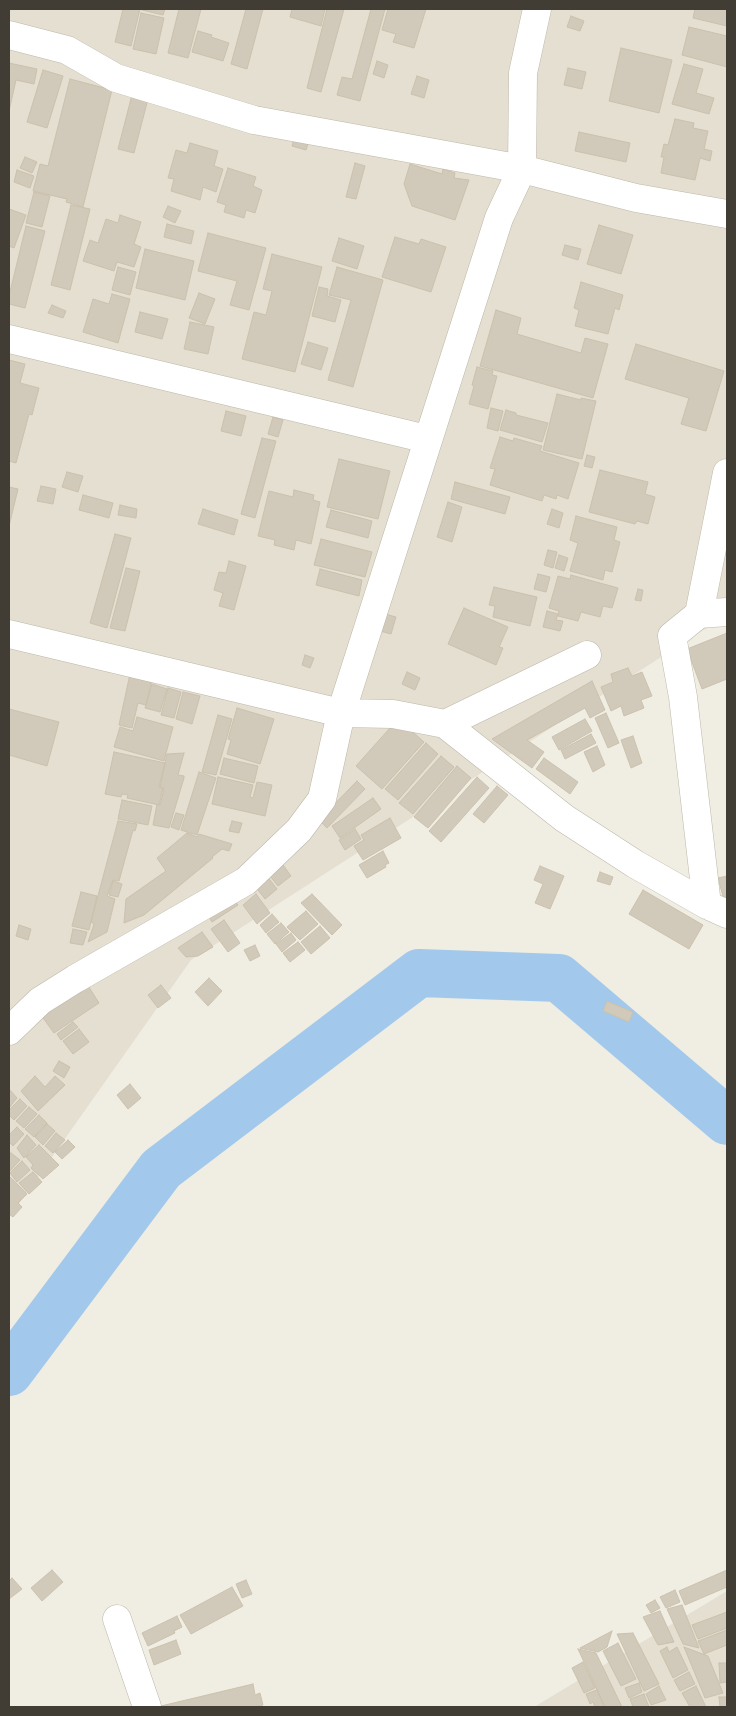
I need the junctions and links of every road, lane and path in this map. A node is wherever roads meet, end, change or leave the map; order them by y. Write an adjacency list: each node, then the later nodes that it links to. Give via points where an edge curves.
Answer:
1 (537, 9): 3 (street, via 523,73)
2 (9, 35): 3 (street, via 67,50 116,78 254,120)
3 (522, 169): 4 (street, via 636,198); 6 (street, via 499,218)
4 (727, 214)
5 (9, 339): 6 (street)
6 (427, 439): 12 (street)
7 (727, 474): 9 (street)
8 (727, 612): 9 (street)
9 (699, 614): 14 (street, via 672,636)
10 (9, 634): 12 (street)
11 (587, 655): 13 (street)
12 (341, 713): 13 (street, via 393,714); 15 (street, via 322,799 299,830 246,881 75,978 40,1001)
13 (445, 724): 14 (street, via 564,818 635,864)
14 (717, 909)
15 (9, 1031)
16 (117, 1619): 17 (street)
17 (147, 1707)

